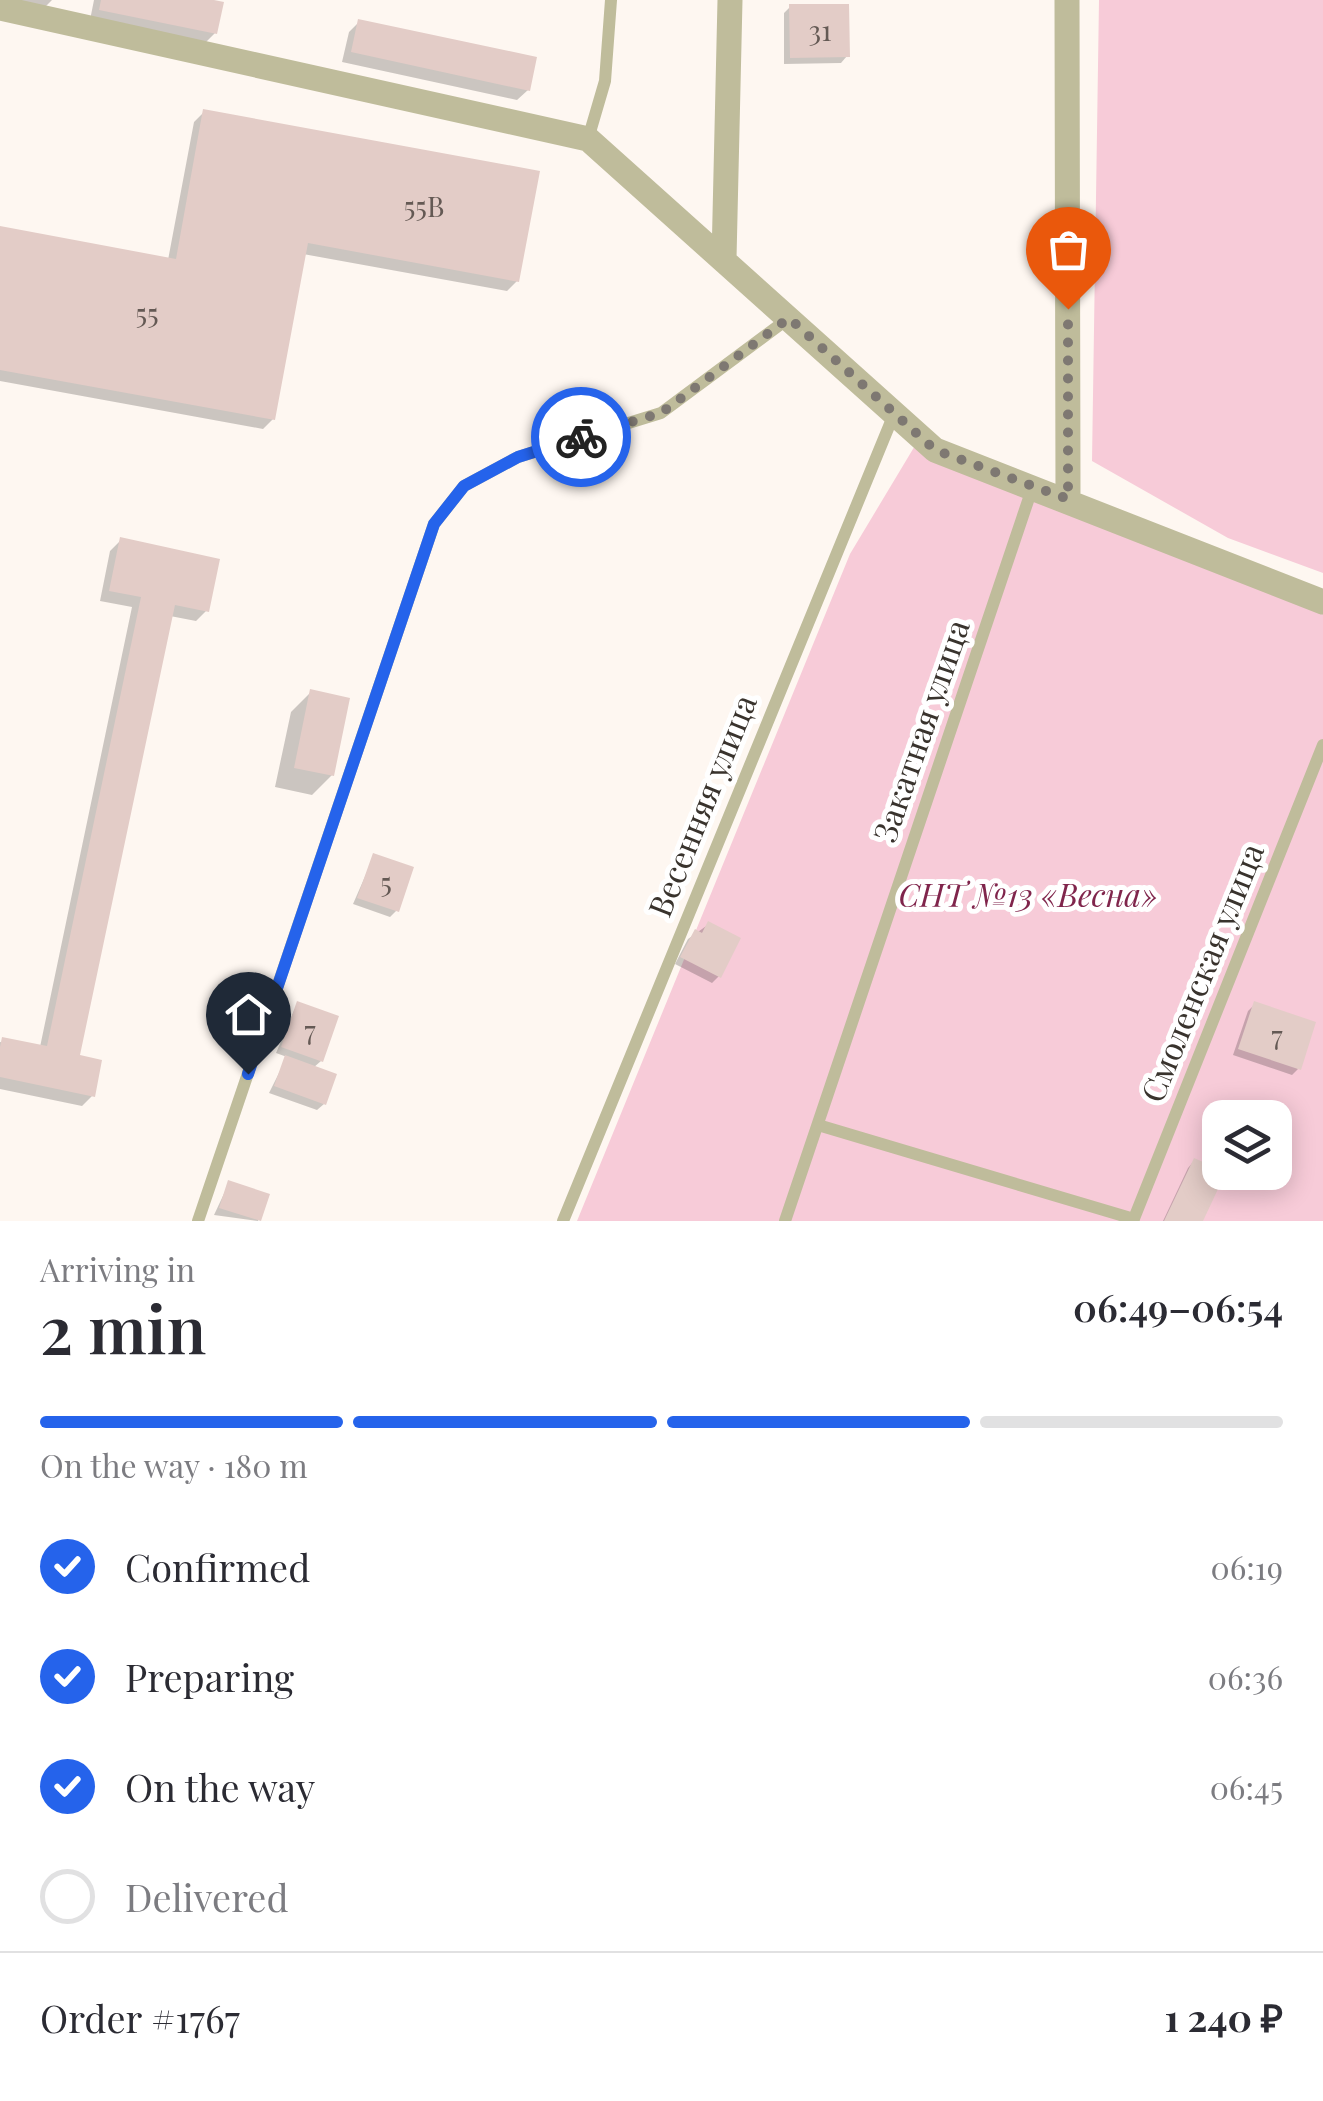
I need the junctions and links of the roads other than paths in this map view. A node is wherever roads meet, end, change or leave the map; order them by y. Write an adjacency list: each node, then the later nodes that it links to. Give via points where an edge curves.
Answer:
1 (611, 0): 5 (lane, via 605,82)
2 (730, 0): 6 (street)
3 (1066, 0): 10 (street)
4 (0, 8): 5 (street)
5 (588, 139): 6 (street)
6 (724, 259): 7 (street)
7 (789, 318): 8 (street); 15 (lane, via 661,413 518,457 464,486 434,524)
8 (894, 413): 9 (street, via 935,450); 16 (lane, Весенняя улица)
9 (1033, 486): 10 (street); 13 (lane, Закатная улица)
10 (1068, 499): 11 (street)
11 (1323, 602)
12 (1323, 744): 14 (lane, Смоленская улица)
13 (818, 1125): 14 (lane); 17 (lane, Закатная улица)
14 (1134, 1220)
15 (198, 1221)
16 (563, 1221)
17 (786, 1221)

